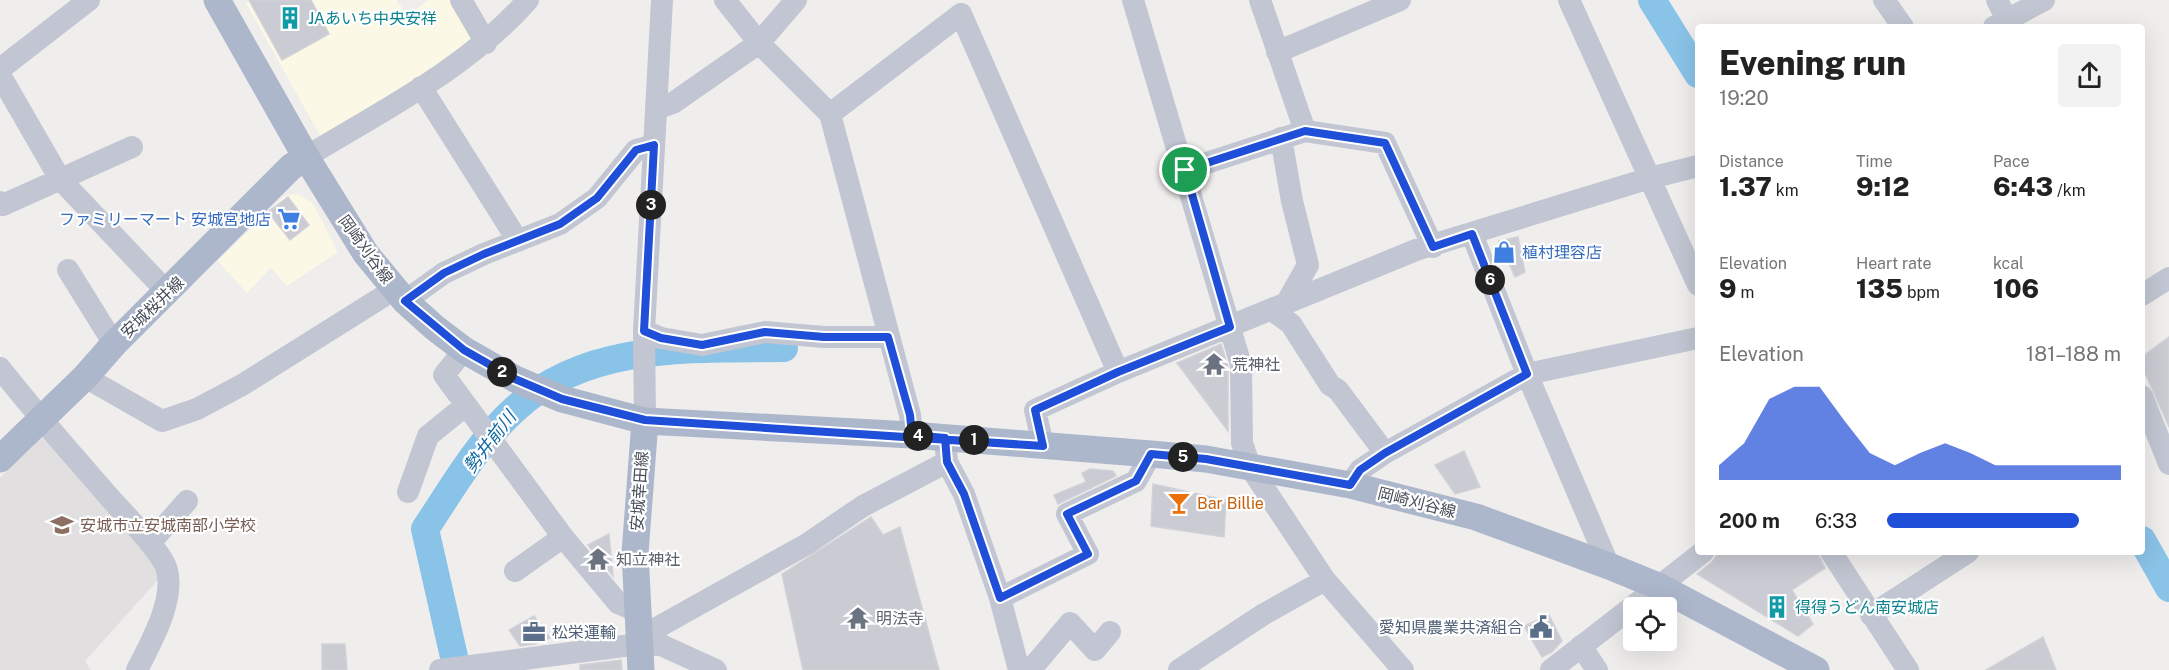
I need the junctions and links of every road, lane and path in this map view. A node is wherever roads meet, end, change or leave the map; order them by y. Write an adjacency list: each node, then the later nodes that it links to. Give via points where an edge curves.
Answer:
1 (89, 0): 20 (street)
2 (461, 0): 17 (street)
3 (528, 0): 17 (street)
4 (662, 0): 23 (street)
5 (725, 0): 18 (street)
6 (796, 0): 18 (street)
7 (1133, 0): 31 (street)
8 (1260, 0): 19 (street)
9 (1400, 0): 19 (street)
10 (1569, 0): 32 (street)
11 (1884, 0): 15 (street)
12 (1997, 0): 16 (street)
13 (2044, 0): 16 (street)
14 (225, 3): 29 (main road, 岡崎刈谷線)
15 (1902, 24)
16 (2001, 24)
17 (486, 43): 22 (street)
18 (759, 43): 23 (street, via 673,103); 24 (street)
19 (1277, 52): 25 (street)
20 (0, 69)
21 (0, 75): 33 (street)
22 (421, 87): 29 (street); 36 (street)
23 (657, 109): 27 (street)
24 (830, 114): 47 (street); 52 (street, via 961,14)
25 (1305, 131): 26 (street); 37 (street, via 1385,143)
26 (1281, 138): 31 (street); 44 (street, via 1308,265)
27 (654, 145): 36 (street, via 636,150 588,205 560,224); 46 (street)
28 (132, 147): 33 (street)
29 (306, 158): 41 (main road, 安城桜井線, via 291,167); 43 (main road, 岡崎刈谷線, via 366,254)
30 (1695, 167): 32 (street)
31 (1185, 170): 45 (street)
32 (1650, 178): 35 (street); 39 (street)
33 (60, 179): 34 (street, via 3,205); 41 (street)
34 (0, 202)
35 (1472, 234): 37 (street); 53 (street)
36 (518, 241): 43 (street)
37 (1433, 247): 44 (street, via 1416,250)
38 (68, 270): 49 (street)
39 (1695, 278)
40 (2169, 278): 42 (street)
41 (168, 293): 49 (main road, 安城桜井線)
42 (2145, 293)
43 (400, 295): 50 (main road, 岡崎刈谷線); 54 (street, via 242,386 197,409 162,421)
44 (1280, 306): 45 (street); 62 (street, via 1330,385 1338,390)
45 (1230, 327): 52 (street); 66 (street, via 1241,365 1242,443)
46 (644, 331): 47 (street, via 702,345 765,332); 58 (street)
47 (888, 337): 59 (street)
48 (1695, 339): 53 (street)
49 (114, 345): 54 (main road, 安城桜井線)
50 (464, 350): 56 (street, via 444,375); 58 (main road, 岡崎刈谷線, via 515,379 562,399)
51 (0, 368): 57 (street)
52 (1118, 372): 60 (street, via 1035,410)
53 (1527, 374): 62 (street); 75 (street)
54 (86, 377): 57 (main road, 安城桜井線)
55 (2145, 404): 65 (street)
56 (465, 406): 68 (street, via 428,436); 70 (street)
57 (42, 420): 64 (main road, 安城桜井線); 71 (street)
58 (645, 420): 59 (main road, 岡崎刈谷線); 80 (main road, 安城幸田線, via 634,553)
59 (912, 435): 61 (main road, 岡崎刈谷線)
60 (1043, 446): 61 (main road, 岡崎刈谷線); 63 (main road, 岡崎刈谷線)
61 (946, 450): 79 (street); 84 (street, via 807,544 653,630)
62 (1385, 453): 67 (street, via 1360,470)
63 (1151, 454): 66 (main road, 岡崎刈谷線); 79 (street, via 1136,481 1067,514 1088,554)
64 (0, 459)
65 (2169, 464)
66 (1250, 467): 67 (main road, 岡崎刈谷線); 77 (street)
67 (1350, 485): 75 (main road, 岡崎刈谷線, via 1476,517)
68 (408, 492)
69 (187, 501): 71 (street)
70 (563, 537): 76 (street); 80 (street, via 618,603)
71 (150, 543): 86 (street, via 167,570 166,602)
72 (1699, 555): 78 (street)
73 (1833, 555): 81 (street)
74 (1963, 555): 81 (street)
75 (1609, 566): 78 (main road, 岡崎刈谷線)
76 (515, 572)
77 (1325, 580): 89 (street, via 1264,614); 90 (street)
78 (1658, 586): 83 (street); 93 (main road, 岡崎刈谷線)
79 (1000, 598): 85 (street)
80 (637, 611): 84 (main road, 安城幸田線)
81 (1872, 615): 94 (street)
82 (1110, 632): 85 (street, via 1095,650 1070,623)
83 (1581, 646): 91 (street); 92 (street)
84 (640, 657): 87 (street); 88 (street, via 661,645)
85 (1023, 669)
86 (137, 670)
87 (440, 670)
88 (716, 670)
89 (1179, 670)
90 (1403, 670)
91 (1551, 670)
92 (1597, 670)
93 (1816, 670)
94 (1908, 670)

